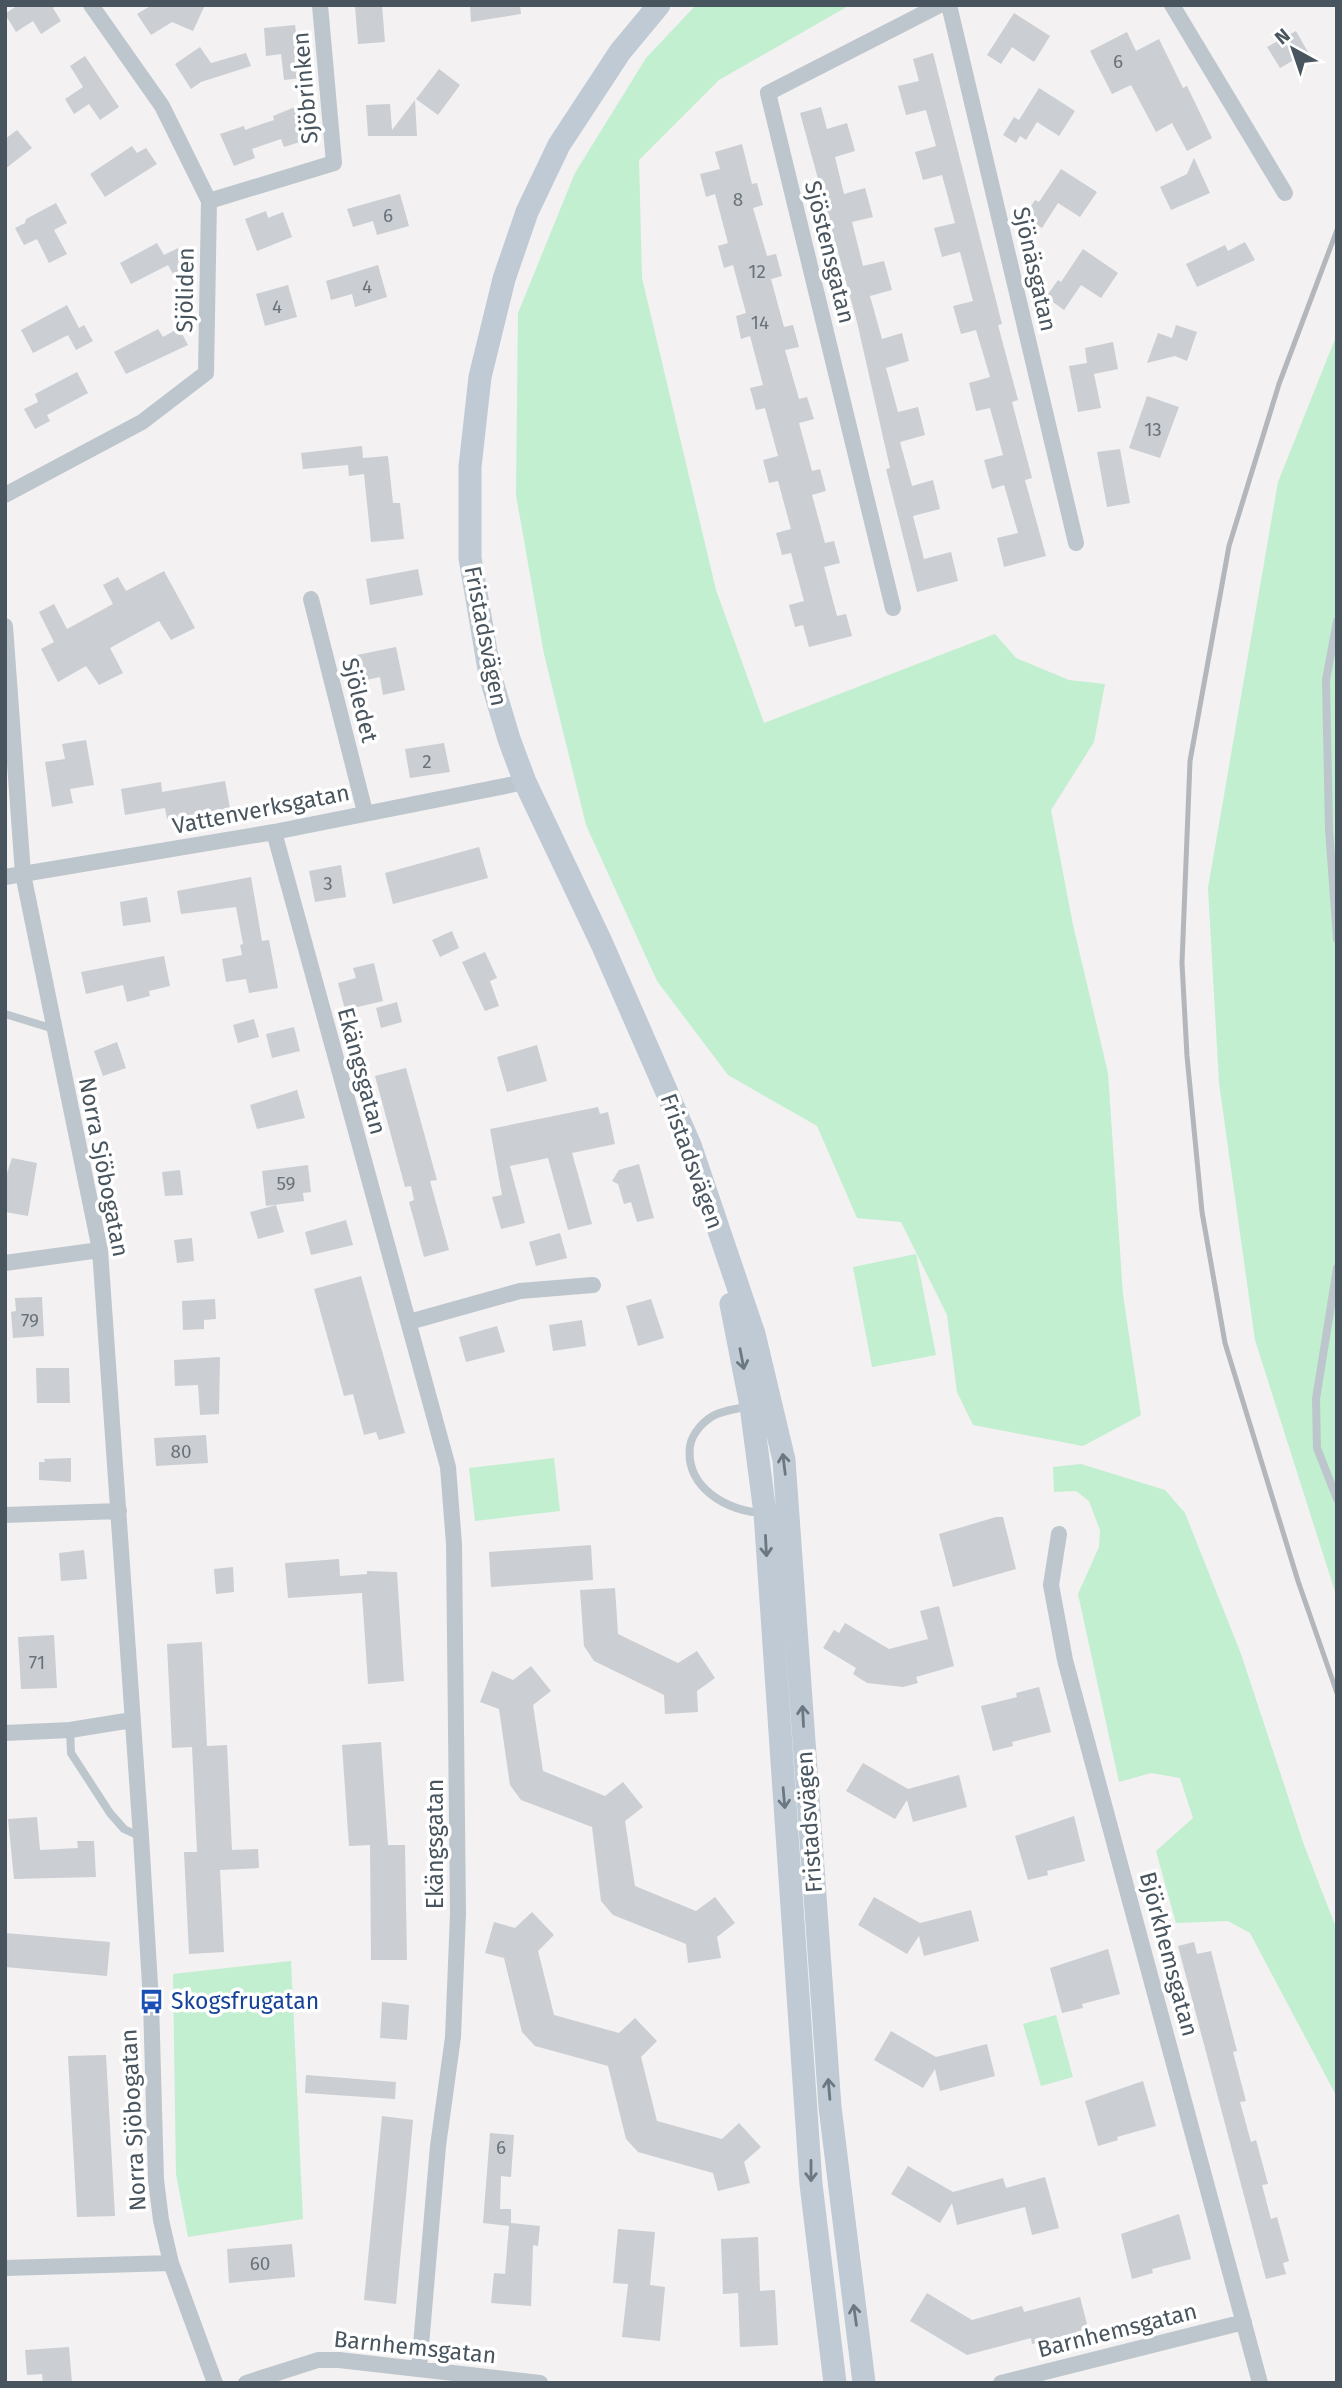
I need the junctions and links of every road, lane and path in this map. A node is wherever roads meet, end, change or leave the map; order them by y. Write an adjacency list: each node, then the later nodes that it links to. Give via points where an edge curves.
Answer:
1 (91, 5): 8 (street, Sjöliden, via 162,106)
2 (320, 5): 8 (street, Sjöbrinken, via 334,163)
3 (659, 5): 15 (street, Fristadsvägen, via 591,93 542,179 496,302 480,377 470,467 470,558 490,675)
4 (940, 5): 12 (street, Sjöstensgatan, via 768,93)
5 (949, 5): 10 (street, Sjönäsgatan)
6 (1171, 5): 7 (street)
7 (1285, 193)
8 (209, 201): 9 (street, Sjöliden, via 206,373 142,422)
9 (5, 495)
10 (1076, 542)
11 (311, 599): 16 (street, Sjöledet)
12 (893, 608)
13 (1337, 621): 20 (lane, via 1326,680)
14 (5, 626): 18 (street, Norra Sjöbogatan)
15 (525, 782): 16 (street, Vattenverksgatan); 25 (street, Fristadsvägen, via 690,1145)
16 (365, 812): 17 (street, Vattenverksgatan)
17 (274, 832): 18 (street, Vattenverksgatan); 28 (street, Ekängsgatan)
18 (23, 874): 19 (street, Vattenverksgatan); 22 (street, Norra Sjöbogatan)
19 (5, 877)
20 (1337, 939)
21 (5, 1014): 22 (lane)
22 (54, 1029): 23 (street, Norra Sjöbogatan)
23 (100, 1250): 24 (street); 31 (street, Norra Sjöbogatan)
24 (5, 1263)
25 (729, 1268): 29 (street, Fristadsvägen, one-way to 29, via 727,1282); 32 (street, Fristadsvägen, one-way to 25, via 785,1460 765,1375 736,1277)
26 (1337, 1268): 30 (lane, via 1316,1399 1317,1448)
27 (593, 1285): 28 (street, via 520,1291)
28 (409, 1322): 43 (street, Ekängsgatan, via 448,1467 454,1544 458,1793 453,2037 438,2146)
29 (751, 1406): 33 (street, Fristadsvägen); 33 (lane, via 718,1413 702,1424 691,1441 688,1462 707,1491 746,1513)
30 (1337, 1499)
31 (119, 1511): 34 (street); 36 (street, Norra Sjöbogatan)
32 (789, 1511): 33 (lane); 48 (street, Fristadsvägen, one-way to 32, via 830,2107)
33 (765, 1513): 47 (street, Fristadsvägen, one-way to 47, via 811,2184)
34 (5, 1515)
35 (1059, 1534): 42 (street, Björkhemsgatan, via 1051,1585 1065,1660)
36 (132, 1720): 37 (street); 39 (street, Norra Sjöbogatan)
37 (71, 1730): 38 (street); 39 (lane, via 71,1753 95,1791 124,1829)
38 (5, 1733)
39 (141, 1837): 40 (street, Norra Sjöbogatan, via 156,2179)
40 (171, 2263): 41 (street); 44 (street, Norra Sjöbogatan)
41 (5, 2268)
42 (1244, 2322): 49 (street, Barnhemsgatan); 50 (street, Björkhemsgatan)
43 (419, 2369): 45 (street, Barnhemsgatan, via 318,2360); 46 (street, Barnhemsgatan)
44 (215, 2383)
45 (246, 2383)
46 (540, 2383)
47 (835, 2383)
48 (864, 2383)
49 (1001, 2383)
50 (1260, 2383)

